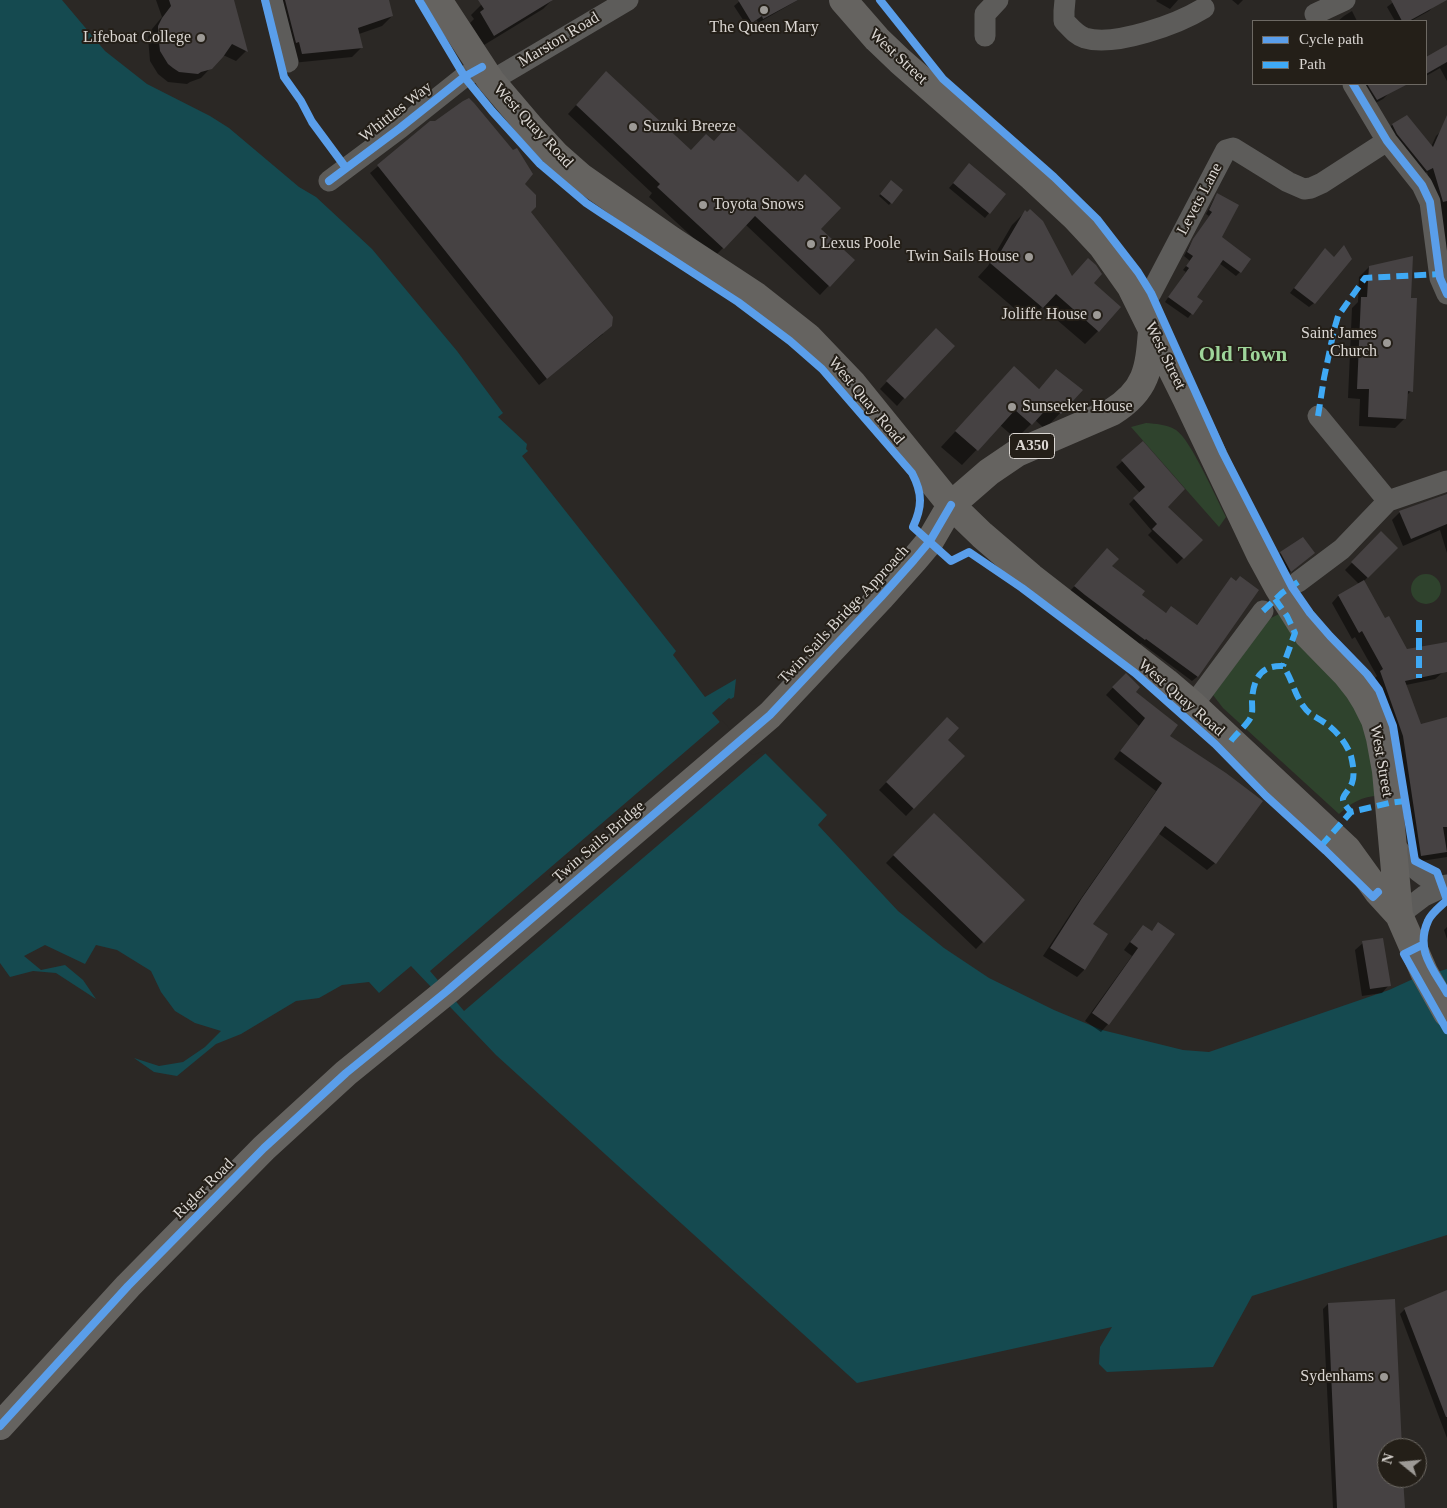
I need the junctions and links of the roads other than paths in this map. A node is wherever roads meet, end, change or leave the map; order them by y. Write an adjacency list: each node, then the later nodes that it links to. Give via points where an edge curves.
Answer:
1 (272, 0): 11 (street)
2 (438, 0): 12 (highway, West Quay Road / A350)
3 (628, 0): 12 (street, Marston Road)
4 (843, 0): 17 (highway, West Street / A350, via 900,61 1075,217 1117,266)
5 (998, 0): 10 (street, via 985,14)
6 (1065, 0): 8 (street, via 1064,21 1076,33 1098,40 1160,29)
7 (1345, 0): 9 (street)
8 (1204, 8)
9 (1313, 12)
10 (986, 36)
11 (288, 62)
12 (487, 74): 15 (street, Whittles Way, via 464,76); 22 (highway, West Quay Road / A350, via 537,135 581,177 756,296 808,337 853,384)
13 (1354, 85): 14 (street)
14 (1387, 141): 16 (street, via 1422,185 1430,202 1440,278); 17 (street, Levets Lane, via 1322,183 1304,189 1233,148 1226,150 1151,294)
15 (329, 181)
16 (1447, 294)
17 (1139, 303): 18 (highway, West Street / A350)
18 (1152, 331): 22 (highway, A350, via 1150,360 1144,380 1124,404 1017,453); 27 (highway, West Street / A350, via 1278,587 1308,635 1347,675 1372,714 1386,771)
19 (1318, 416): 21 (street)
20 (1447, 481): 21 (street)
21 (1388, 501): 23 (street, via 1342,549)
22 (951, 505): 25 (highway, West Quay Road / A350, via 1018,567); 26 (highway, Twin Sails Bridge Approach / A350, via 918,556)
23 (1298, 582)
24 (1263, 611): 25 (street)
25 (1193, 705): 28 (highway, West Quay Road / A350)
26 (770, 715): 31 (highway, Twin Sails Bridge / A350)
27 (1392, 840): 28 (highway, via 1377,854); 29 (street, via 1410,865 1423,876); 30 (highway, West Street / A350)
28 (1353, 856): 30 (highway, West Quay Road / A350)
29 (1445, 886): 30 (street, via 1424,896)
30 (1399, 915): 32 (highway, A350, via 1412,949)
31 (447, 991): 33 (highway, Rigler Road / A350, via 346,1073 264,1148 128,1286)
32 (1447, 1012)
33 (0, 1426)

